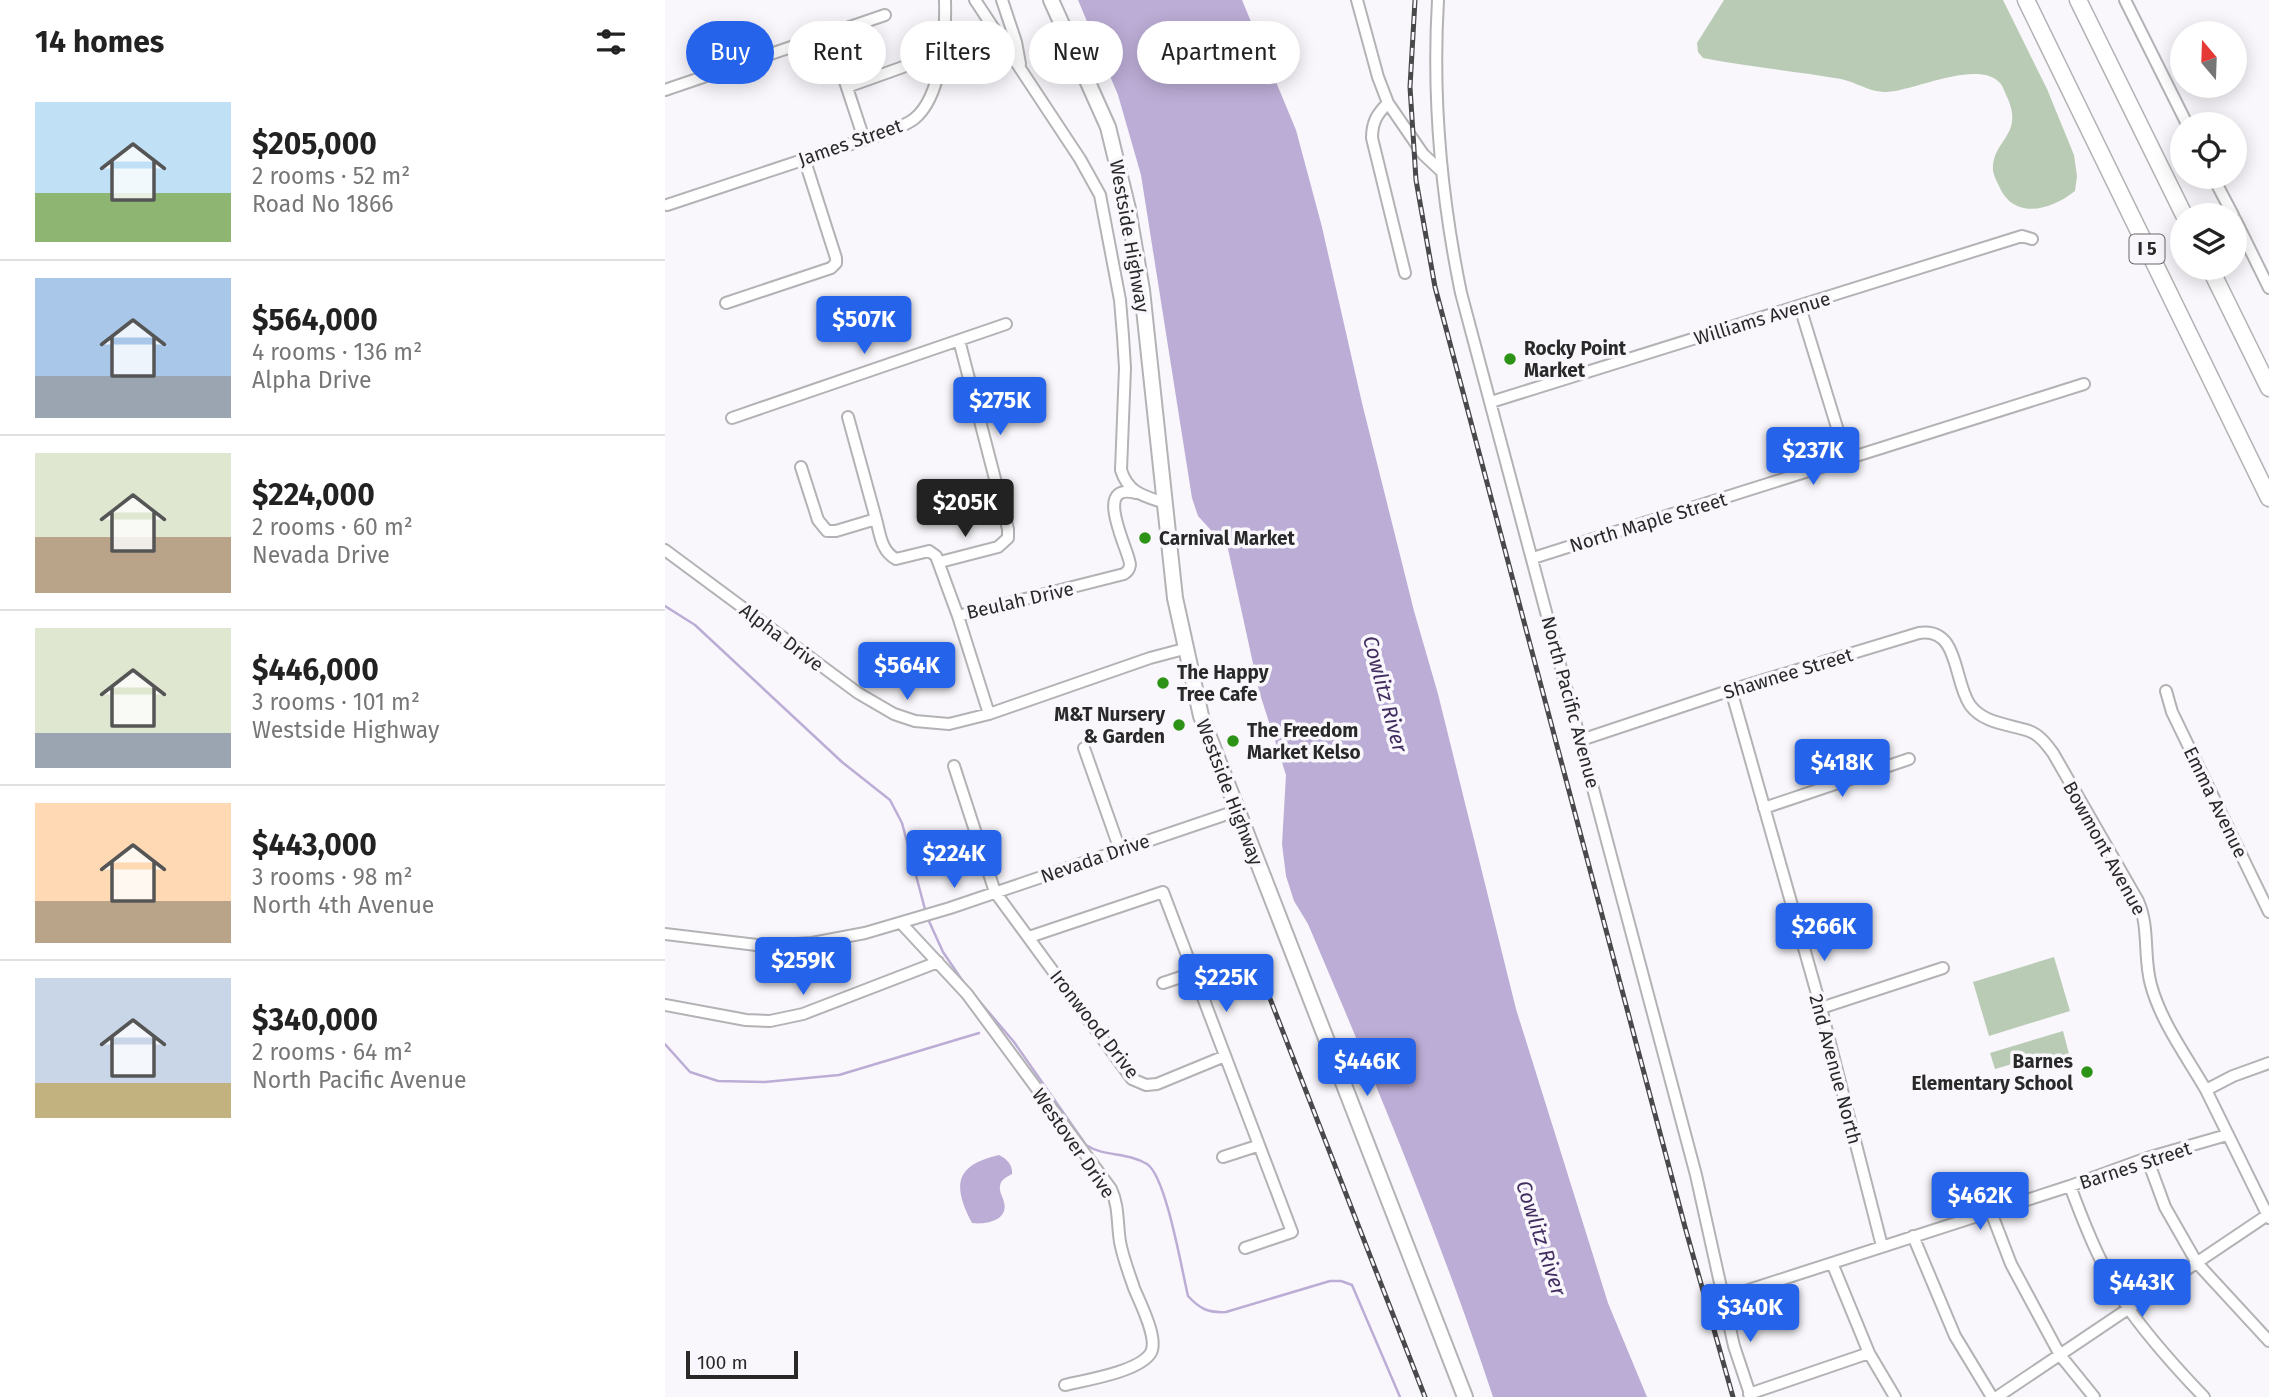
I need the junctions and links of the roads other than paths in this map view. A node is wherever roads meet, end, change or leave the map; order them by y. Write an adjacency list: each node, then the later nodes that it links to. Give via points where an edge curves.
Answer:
1 (945, 0): 20 (street, James Street, via 946,29 926,106 898,127)
2 (975, 0): 14 (street)
3 (1002, 0): 14 (street)
4 (1051, 0): 43 (main road, Westside Highway, via 1108,127 1118,165 1142,290)
5 (1357, 0): 18 (street)
6 (1438, 0): 22 (street, North Pacific Avenue, via 1435,56)
7 (2026, 0): 42 (highway, I 5)
8 (2078, 0): 23 (highway, I 5)
9 (2125, 0): 19 (street)
10 (885, 15): 11 (street)
11 (866, 21)
12 (788, 47): 17 (street)
13 (900, 67): 16 (street)
14 (1021, 71): 41 (street, via 1093,180 1105,214 1120,300 1125,368 1120,465 1125,481)
15 (846, 84): 16 (street)
16 (847, 87): 20 (street)
17 (665, 90)
18 (1388, 103): 22 (street, via 1423,154); 27 (street, via 1377,114 1372,138)
19 (2181, 112)
20 (864, 139): 21 (street, James Street)
21 (803, 158): 24 (street, James Street); 30 (street, via 836,263)
22 (1440, 170): 36 (street, North Pacific Avenue, via 1461,293)
23 (2178, 203)
24 (667, 205)
25 (2032, 239): 31 (street, Williams Avenue, via 2022,236)
26 (2247, 243): 29 (street)
27 (1405, 273)
28 (2216, 280): 35 (highway)
29 (2269, 288)
30 (726, 303)
31 (1800, 307): 36 (street, Williams Avenue); 39 (street)
32 (1006, 324): 33 (street)
33 (959, 340): 38 (street); 47 (street, via 1008,538 998,547)
34 (2084, 384): 39 (street, North Maple Street)
35 (2269, 388)
36 (1491, 402): 46 (street, North Pacific Avenue)
37 (848, 417): 44 (street)
38 (732, 418)
39 (1847, 460): 46 (street, North Maple Street)
40 (801, 467): 44 (street, via 818,520 827,531)
41 (1136, 493): 43 (street); 48 (street, Beulah Drive, via 1121,493 1114,510 1130,563 1124,574)
42 (2269, 498)
43 (1165, 503): 49 (main road, Westside Highway)
44 (876, 519): 47 (street, via 890,555 896,559 929,551)
45 (665, 550): 53 (street, Alpha Drive, via 857,694 894,714 949,724)
46 (1533, 558): 54 (street, North Pacific Avenue)
47 (940, 562): 48 (street, Beulah Drive)
48 (958, 615): 53 (street)
49 (1184, 649): 53 (street, Alpha Drive); 59 (main road, Westside Highway, via 1201,716)
50 (1963, 688): 51 (street, Shawnee Street, via 1946,641 1930,631); 74 (street, Bowmont Avenue, via 1980,714 2031,731 2053,753 2138,901 2145,917 2151,987)
51 (1731, 690): 54 (street, Shawnee Street); 58 (street, 2nd Avenue North)
52 (2166, 691): 62 (street, Emma Avenue)
53 (989, 714)
54 (1581, 740): 87 (street, North Pacific Avenue)
55 (1084, 748): 60 (street)
56 (1909, 760): 58 (street)
57 (954, 766): 61 (street, Ironwood Drive)
58 (1764, 808): 71 (street, 2nd Avenue North)
59 (1236, 811): 60 (street, Nevada Drive); 94 (main road, Westside Highway)
60 (1120, 850): 61 (street, Nevada Drive)
61 (995, 892): 63 (street, Nevada Drive); 65 (street, Ironwood Drive)
62 (2269, 912)
63 (901, 923): 64 (street, Nevada Drive, via 812,943 765,946); 66 (street, Westover Drive)
64 (665, 934)
65 (1029, 937): 68 (street, via 1163,892); 72 (street, Ironwood Drive, via 1132,1079 1146,1086 1157,1084)
66 (939, 962): 70 (street, via 803,1014 770,1021); 92 (street, Westover Drive, via 1116,1201 1128,1272 1154,1340 1151,1353 1141,1363 1118,1372)
67 (1943, 968): 71 (street)
68 (1193, 973): 69 (street); 72 (street)
69 (1163, 983)
70 (665, 1005)
71 (1821, 1008): 83 (street, 2nd Avenue North)
72 (1225, 1056): 76 (street)
73 (2269, 1063): 74 (street)
74 (2206, 1090): 75 (street, Bowmont Avenue)
75 (2227, 1135): 78 (street, Barnes Street); 81 (street)
76 (1257, 1146): 77 (street); 84 (street, via 1292,1232)
77 (1223, 1157)
78 (2147, 1158): 79 (street, Barnes Street); 86 (street, via 2165,1207)
79 (2070, 1186): 80 (street, Barnes Street); 88 (street, via 2089,1237)
80 (1991, 1212): 82 (street, Barnes Street); 91 (street, via 2011,1264)
81 (2268, 1216): 86 (street)
82 (1913, 1236): 83 (street, Barnes Street); 96 (street, via 1955,1336)
83 (1882, 1246): 85 (street, Barnes Street)
84 (1245, 1248)
85 (1832, 1263): 87 (street, Barnes Street); 90 (street)
86 (2197, 1263): 88 (street); 89 (street)
87 (1724, 1298): 93 (street, North Pacific Avenue)
88 (2129, 1309): 91 (street); 98 (street)
89 (2269, 1341)
90 (1869, 1353): 93 (street); 95 (street)
91 (2060, 1355): 96 (street); 97 (street)
92 (1065, 1385)
93 (1750, 1395)
94 (1465, 1397)
95 (1895, 1397)
96 (1995, 1397)
97 (2094, 1397)
98 (2204, 1397)

